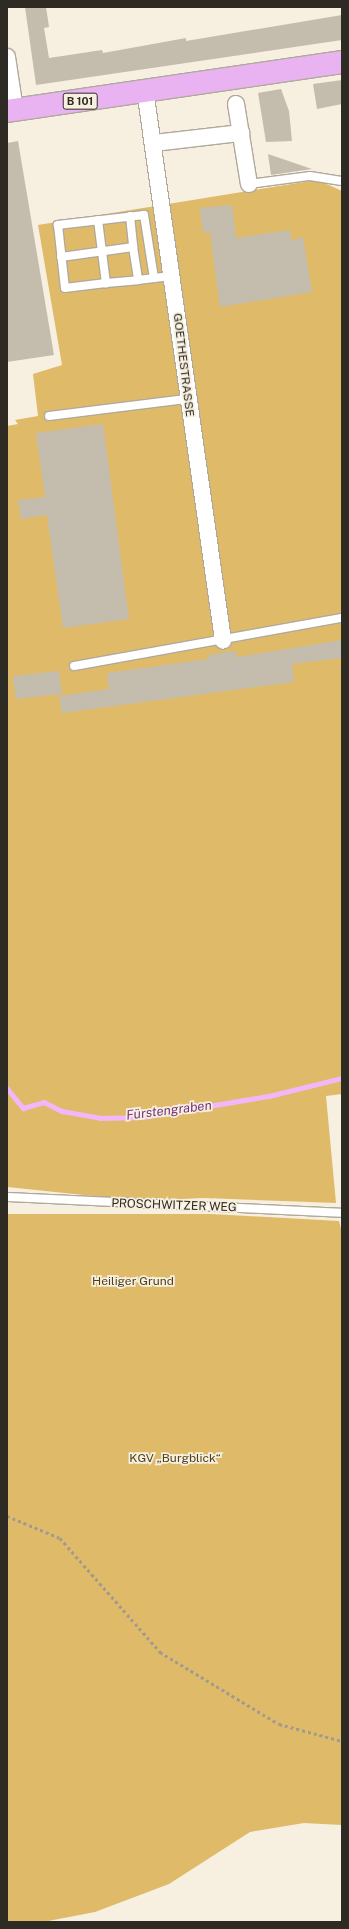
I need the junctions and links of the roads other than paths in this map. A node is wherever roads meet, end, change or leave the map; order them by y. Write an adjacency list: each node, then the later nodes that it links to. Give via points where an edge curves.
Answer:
1 (7, 57): 5 (street)
2 (342, 62): 3 (main road, B 101)
3 (145, 90): 5 (main road, B 101); 7 (street, GOETHESTRASSE)
4 (236, 104): 6 (street)
5 (11, 110)
6 (240, 134): 7 (street); 9 (street)
7 (154, 143): 15 (street, GOETHESTRASSE)
8 (342, 181): 9 (lane, via 310,176)
9 (249, 184)
10 (130, 216): 11 (lane); 12 (lane); 16 (lane, via 144,215)
11 (98, 220): 13 (lane); 14 (lane, via 58,225)
12 (133, 247): 13 (lane); 17 (lane)
13 (102, 252): 14 (lane); 18 (lane)
14 (62, 257): 18 (lane, via 65,288)
15 (171, 276): 16 (lane); 19 (street, GOETHESTRASSE)
16 (154, 278): 17 (lane)
17 (138, 280): 18 (lane)
18 (106, 283)
19 (186, 399): 20 (lane); 22 (street, GOETHESTRASSE)
20 (48, 416)
21 (342, 618): 22 (lane)
22 (223, 640): 23 (lane)
23 (74, 666)
24 (7, 1197): 25 (lane, PROSCHWITZER WEG)
25 (342, 1213)

